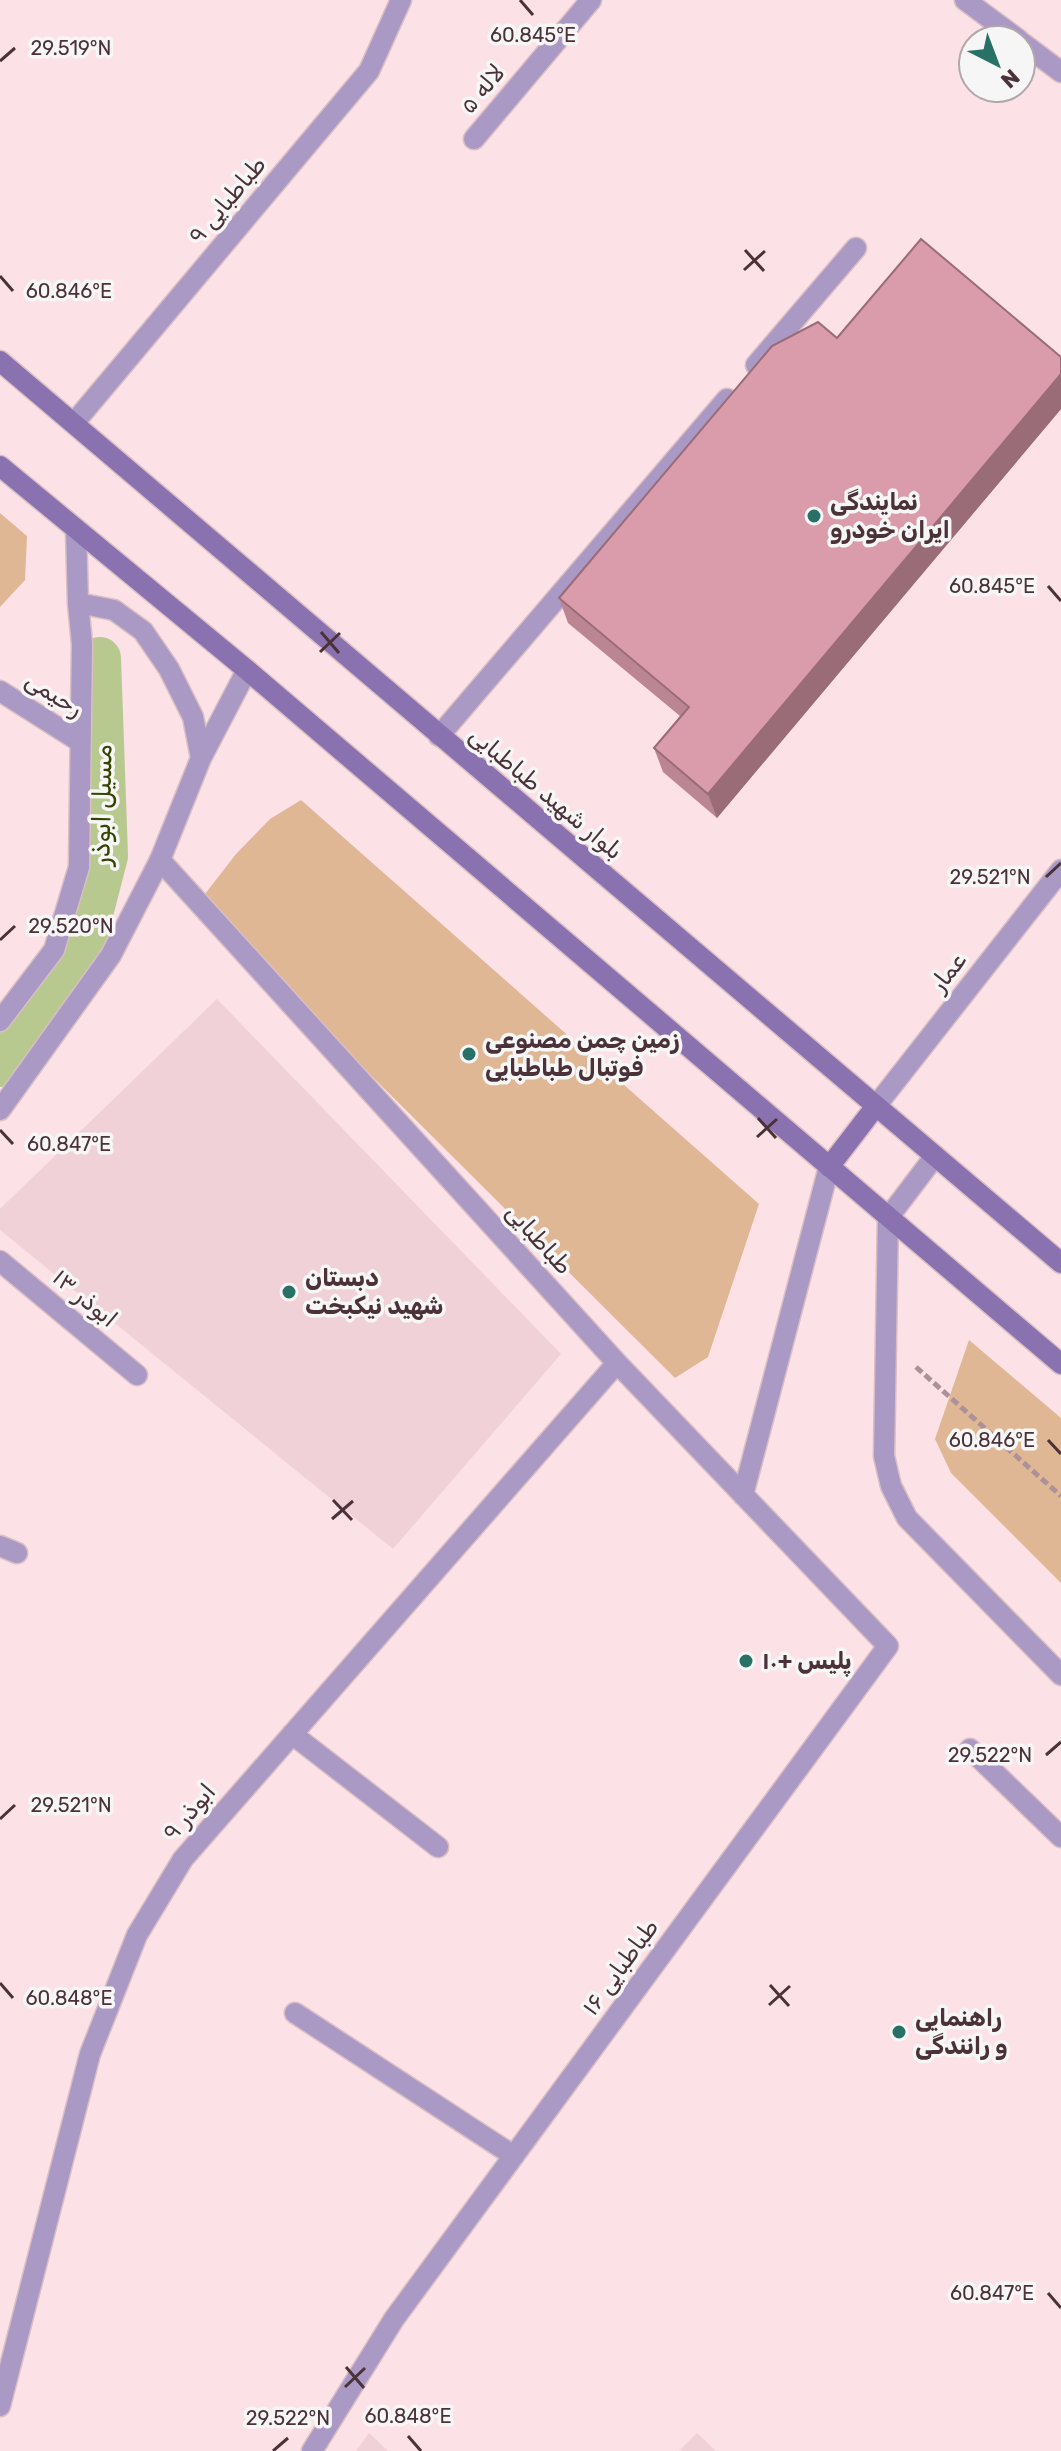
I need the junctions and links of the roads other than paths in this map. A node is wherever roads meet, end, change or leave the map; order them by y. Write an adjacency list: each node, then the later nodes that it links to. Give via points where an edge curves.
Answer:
1 (401, 0): 10 (street, طباطبایی ۹, via 369,71)
2 (591, 0): 7 (street, لاله ۵)
3 (965, 0): 4 (street)
4 (997, 24)
5 (1037, 54): 6 (street)
6 (1061, 72)
7 (474, 139)
8 (856, 248): 16 (street)
9 (0, 361): 10 (main road, بلوار شهید طباطبایی)
10 (74, 423): 16 (main road, بلوار شهید طباطبایی)
11 (0, 466): 12 (main road)
12 (76, 530): 13 (street); 14 (main road)
13 (78, 603): 17 (street); 18 (street, via 114,610 143,631 193,717)
14 (247, 670): 18 (street); 25 (main road)
15 (0, 691): 17 (street, رحیمی)
16 (439, 736): 22 (main road, بلوار شهید طباطبایی)
17 (79, 741): 21 (street, via 79,867 54,950)
18 (201, 758): 19 (street)
19 (160, 860): 23 (street, via 111,955); 29 (street, طباطبایی)
20 (1061, 870): 22 (street, عمار)
21 (0, 1021)
22 (876, 1106): 24 (main road, بلوار شهید طباطبایی); 25 (main road)
23 (0, 1110)
24 (935, 1156): 26 (street); 28 (main road, بلوار شهید طباطبایی)
25 (829, 1167): 26 (main road); 32 (street)
26 (888, 1218): 30 (main road); 34 (street, via 884,1456 891,1486 907,1518)
27 (0, 1261): 31 (street, ابوذر ۱۳)
28 (1061, 1263)
29 (617, 1363): 32 (street, طباطبایی); 35 (street, ابوذر ۹)
30 (1061, 1364)
31 (137, 1375)
32 (743, 1495): 33 (street, طباطبایی)
33 (888, 1646): 40 (street, طباطبایی ۱۶)
34 (1061, 1675)
35 (292, 1734): 38 (street); 41 (street, ابوذر ۹, via 183,1859 137,1935 90,2054)
36 (970, 1749): 37 (street)
37 (1061, 1837)
38 (438, 1847)
39 (295, 2013): 40 (street)
40 (514, 2156): 42 (street, طباطبایی ۱۶, via 394,2319)
41 (0, 2406)
42 (312, 2451)

